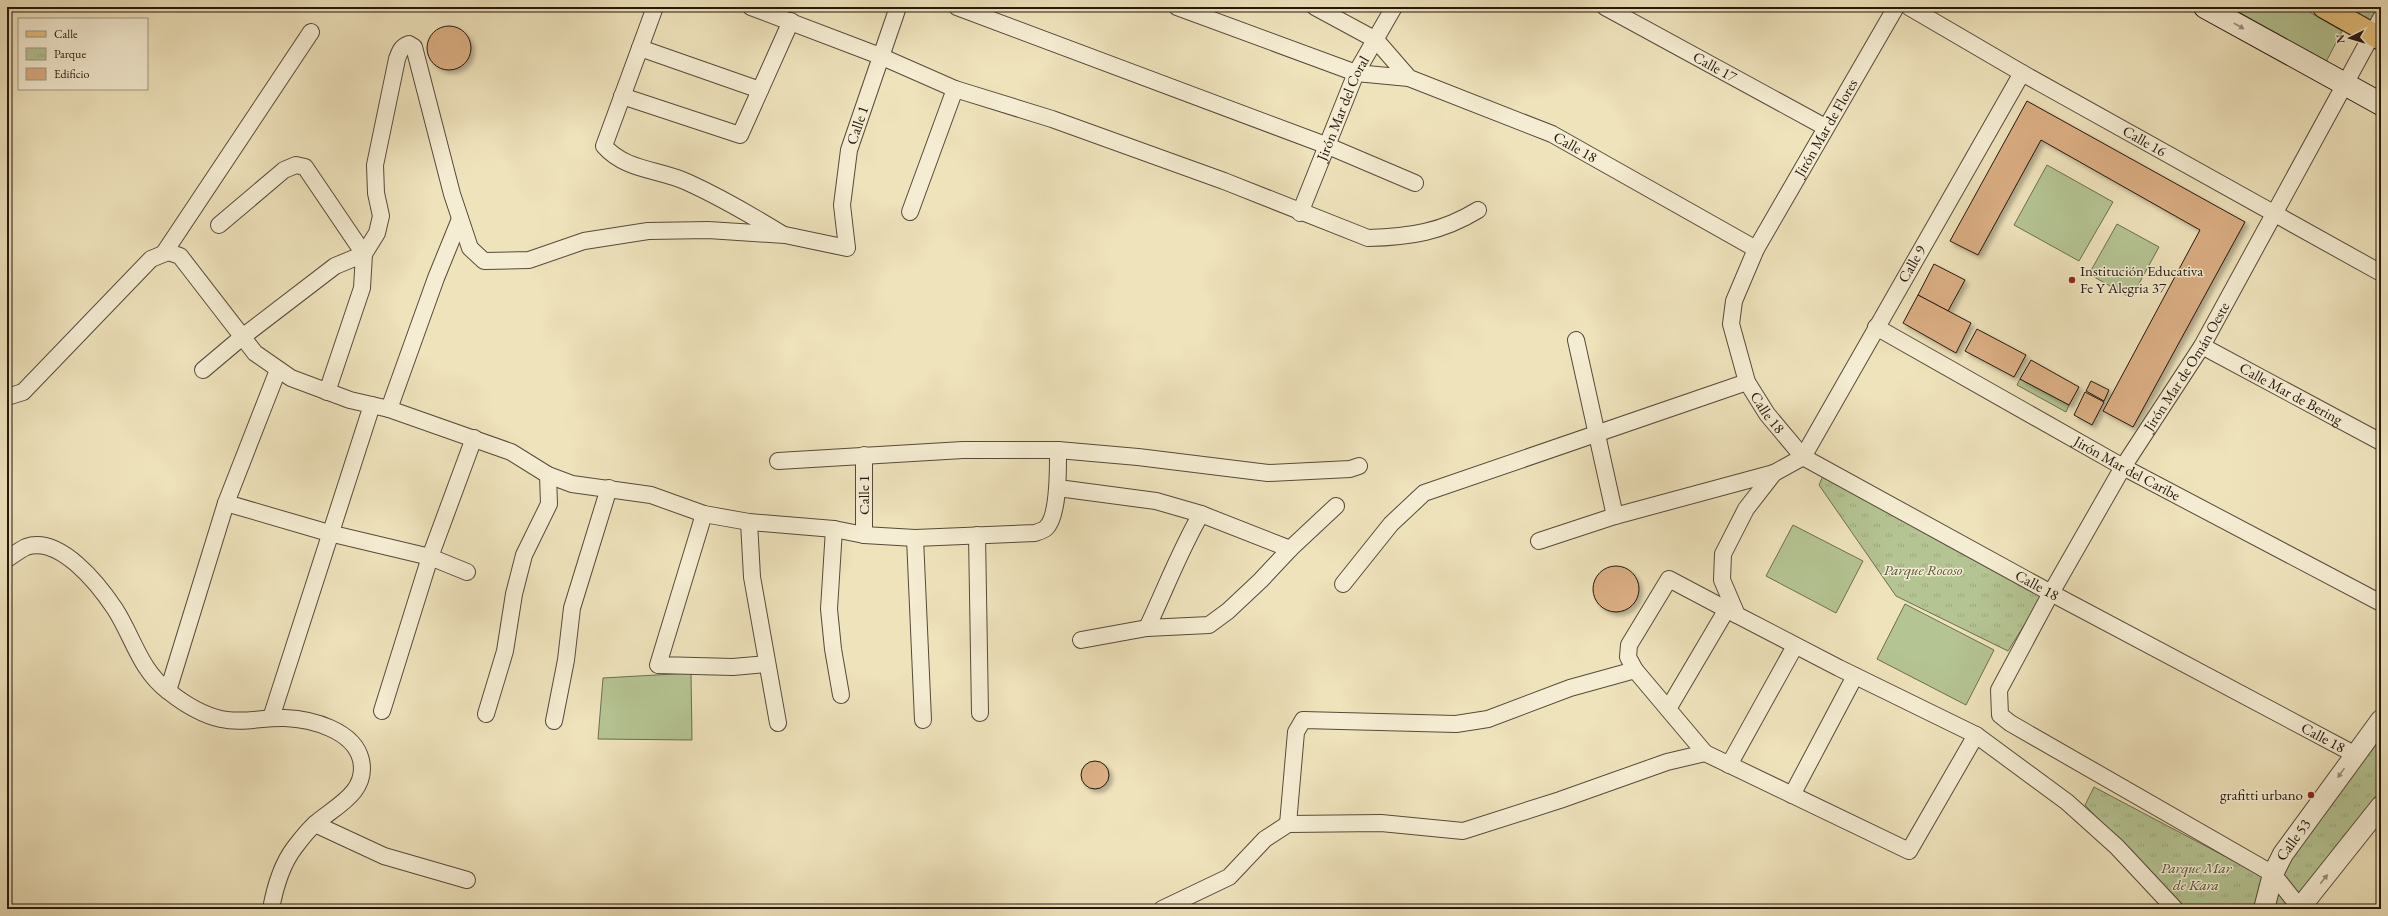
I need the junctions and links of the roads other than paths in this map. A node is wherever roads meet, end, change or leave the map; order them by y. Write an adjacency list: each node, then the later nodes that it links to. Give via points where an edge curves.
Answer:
1 (655, 7): 17 (street)
2 (751, 7): 13 (street)
3 (898, 7): 18 (street, Calle 1)
4 (958, 7): 28 (street)
5 (1177, 7): 19 (street)
6 (1315, 7): 16 (street, Calle 18)
7 (1394, 7): 16 (street, Jirón Mar del Coral)
8 (1605, 7): 27 (street, Calle 17)
9 (1896, 7): 27 (street, Jirón Mar de Flores)
10 (1909, 7): 20 (street, Calle 16)
11 (2205, 7): 22 (main road, one-way to 22)
12 (2324, 7): 14 (main road)
13 (791, 21): 18 (street); 24 (street)
14 (2378, 30): 22 (street, Jirón Mar de Omán Oeste)
15 (310, 32): 38 (street)
16 (1376, 40): 19 (street, Jirón Mar del Coral); 21 (street, Calle 18)
17 (640, 48): 24 (street); 25 (street)
18 (880, 56): 23 (street); 36 (street, Calle 1, via 849,150 842,205 847,248)
19 (1356, 73): 21 (street); 28 (street, Jirón Mar del Coral)
20 (2022, 73): 33 (street, Calle 16); 41 (street, Calle 9)
21 (1409, 78): 37 (street, Calle 18, via 1552,134)
22 (2345, 85): 26 (main road); 33 (street, Jirón Mar de Omán Oeste)
23 (955, 89): 31 (street); 32 (street, via 1052,119 1224,181)
24 (760, 90): 25 (street, via 740,135)
25 (622, 96): 36 (street, via 604,146 613,156 627,164 686,182)
26 (2381, 104)
27 (1825, 127): 37 (street, Jirón Mar de Flores)
28 (1328, 146): 29 (street); 32 (street, Jirón Mar del Coral)
29 (1415, 183)
30 (1478, 210): 32 (street, via 1435,231 1393,238 1368,238)
31 (910, 212)
32 (1300, 213)
33 (2274, 213): 40 (street, Calle 16); 44 (street, Jirón Mar de Omán Oeste)
34 (460, 219): 36 (street, via 470,248 484,261 529,260 584,241 648,231 708,230); 39 (street, via 414,47 409,44 401,49 392,81 375,165 376,193 381,216 377,233); 51 (street)
35 (219, 224): 39 (street, via 284,170 296,165 304,166)
36 (785, 235)
37 (1756, 249): 47 (street, Calle 18, via 1731,313 1731,324)
38 (164, 253): 42 (street, via 180,256); 49 (street, via 152,259 23,392)
39 (364, 254): 42 (street, via 335,266); 48 (street, via 362,288)
40 (2381, 273)
41 (1876, 327): 57 (street, Calle 9); 60 (street, Jirón Mar del Caribe)
42 (241, 338): 45 (street); 46 (street, via 255,353)
43 (1576, 340): 52 (street)
44 (2202, 346): 54 (street, Calle Mar de Bering); 60 (street, Jirón Mar de Omán Oeste)
45 (203, 370)
46 (278, 370): 48 (street); 65 (street)
47 (1747, 382): 52 (street); 57 (street, Calle 18, via 1767,414)
48 (327, 392): 50 (street)
49 (7, 397)
50 (372, 405): 51 (street); 72 (street)
51 (389, 409): 53 (street)
52 (1596, 435): 69 (street); 81 (street, via 1424,492 1391,524)
53 (474, 438): 62 (street, via 512,452); 78 (street)
54 (2381, 442)
55 (1058, 450): 56 (street, via 963,450); 59 (street, via 1268,473 1350,469); 64 (street)
56 (864, 455): 58 (street); 73 (street, Calle 1)
57 (1803, 457): 61 (street); 82 (street, Calle 18)
58 (778, 461)
59 (1359, 466)
60 (2123, 467): 82 (street, Jirón Mar de Omán Oeste); 83 (street, Jirón Mar del Caribe)
61 (1774, 473): 69 (street); 84 (street, via 1746,508 1723,554 1722,580)
62 (548, 475): 63 (street, via 572,484); 96 (street, via 549,504 524,555 514,594 505,651)
63 (609, 488): 67 (street, via 651,495); 100 (street, via 572,608 566,660)
64 (1058, 488): 68 (street, via 1156,501); 74 (street, via 1047,527 1035,533)
65 (226, 503): 72 (street); 91 (street)
66 (1336, 506): 77 (street)
67 (704, 514): 70 (street); 88 (street, via 658,665 733,667)
68 (1201, 514): 77 (street); 85 (street, via 1185,542)
69 (1616, 516): 76 (street)
70 (749, 522): 71 (street); 88 (street, via 752,577)
71 (834, 530): 73 (street); 92 (street, via 830,610 833,649)
72 (329, 533): 78 (street); 97 (street)
73 (864, 535): 75 (street)
74 (977, 535): 75 (street); 95 (street)
75 (915, 538): 98 (street)
76 (1539, 541)
77 (1290, 549): 85 (street, via 1228,611 1209,625)
78 (430, 557): 80 (street); 94 (street)
79 (7, 559): 91 (street, via 26,547 34,546 51,548 66,556 96,584 116,610 149,673)
80 (467, 572)
81 (1343, 584)
82 (2051, 593): 104 (street, Calle 18); 110 (street, Jirón Mar de Omán Oeste, via 1999,690 2000,715)
83 (2381, 603)
84 (1732, 612): 87 (street); 89 (street, via 1669,579 1629,645 1628,657); 93 (street)
85 (1148, 628): 86 (street)
86 (1081, 640)
87 (1796, 646): 90 (street); 105 (street)
88 (767, 664): 101 (street)
89 (1635, 670): 93 (street); 109 (street, via 1570,688 1488,719 1456,724 1303,720 1296,732)
90 (1855, 676): 102 (street); 106 (street)
91 (168, 691): 97 (street, via 200,711 221,719 245,722)
92 (841, 695)
93 (1668, 709): 103 (street)
94 (382, 711)
95 (980, 713)
96 (486, 714)
97 (271, 718): 108 (street, via 298,719 330,729 348,738 358,753 361,770 353,794)
98 (923, 720)
99 (2381, 720): 104 (street, Calle 53)
100 (554, 721)
101 (778, 723)
102 (1976, 735): 106 (street, via 1909,851); 115 (street, via 2067,802 2117,847)
103 (1705, 753): 105 (street); 109 (street, via 1667,762 1463,831 1381,823)
104 (2354, 754): 110 (street, Calle 53, one-way to 110, via 2283,854)
105 (1729, 765): 106 (street)
106 (1792, 795)
107 (2380, 808): 112 (street, one-way to 107)
108 (315, 824): 111 (street, via 384,856); 113 (street, via 286,863 274,892)
109 (1288, 824): 114 (street, via 1265,839 1229,878)
110 (2273, 874): 112 (street); 116 (street, Calle 53)
111 (467, 880)
112 (2300, 908)
113 (271, 909)
114 (1162, 909)
115 (2175, 909)
116 (2264, 909)

